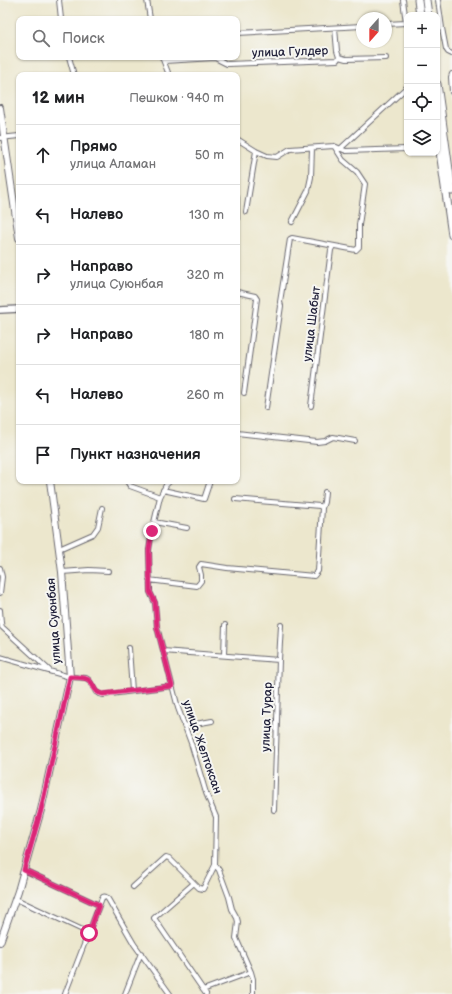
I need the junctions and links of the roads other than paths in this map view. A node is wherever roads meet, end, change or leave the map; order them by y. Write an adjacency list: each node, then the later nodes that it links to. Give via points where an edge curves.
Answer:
1 (59, 0): 10 (street)
2 (147, 0): 11 (street)
3 (403, 0): 7 (street)
4 (418, 0): 8 (highway)
5 (426, 0): 9 (highway)
6 (438, 0): 17 (street, via 446,49)
7 (404, 12)
8 (420, 12)
9 (428, 12)
10 (61, 16)
11 (150, 16)
12 (392, 24): 13 (street)
13 (404, 24)
14 (356, 26): 15 (street)
15 (335, 28): 16 (street); 18 (street, улица Гулдер)
16 (240, 34)
17 (452, 54)
18 (339, 56): 19 (street, via 346,59); 22 (street, улица Гулдер, via 337,60 227,64)
19 (386, 58)
20 (70, 60): 23 (street)
21 (163, 60): 24 (street)
22 (219, 60)
23 (73, 72)
24 (168, 72)
25 (452, 74): 27 (street)
26 (404, 90): 35 (street)
27 (452, 92)
28 (440, 105): 39 (highway)
29 (0, 108): 31 (main road)
30 (16, 136): 31 (street)
31 (2, 138): 41 (main road)
32 (240, 141): 37 (street)
33 (334, 146): 34 (street); 35 (street); 44 (street, via 365,184 359,225 359,247 356,250)
34 (312, 148): 37 (street, via 290,149 277,157); 42 (street, via 312,177)
35 (340, 148): 36 (street, via 346,151)
36 (404, 149)
37 (256, 152): 40 (street)
38 (440, 152): 43 (highway)
39 (452, 191)
40 (246, 212)
41 (16, 220)
42 (292, 222)
43 (452, 235)
44 (333, 246): 49 (street, улица Шабыт); 50 (street, via 290,239)
45 (240, 293): 48 (street, via 255,296 257,299)
46 (16, 309): 47 (street)
47 (0, 310)
48 (244, 393)
49 (311, 406)
50 (266, 408)
51 (240, 433): 52 (street, via 317,442 333,437)
52 (355, 440)
53 (50, 484): 65 (main road, улица Суюнбая)
54 (129, 484): 59 (street)
55 (168, 484): 57 (street, улица Желтоксан)
56 (209, 484): 57 (street, via 204,499)
57 (163, 490): 59 (street, улица Желтоксан)
58 (325, 492): 62 (street)
59 (160, 497): 63 (street, улица Желтоксан)
60 (236, 499): 62 (street)
61 (102, 508): 65 (street, via 98,527 93,534)
62 (322, 508): 69 (street, via 318,571 314,576 201,564 201,581 197,586)
63 (154, 522): 64 (street); 69 (street, улица Желтоксан, via 149,550)
64 (187, 528)
65 (59, 549): 68 (main road, улица Суюнбая)
66 (0, 568): 70 (street)
67 (108, 571): 68 (street)
68 (62, 572): 80 (main road, улица Суюнбая)
69 (149, 580): 75 (street, улица Желтоксан)
70 (0, 593)
71 (0, 610): 79 (street, via 2,627)
72 (225, 625): 76 (street)
73 (281, 625): 78 (street, улица Турар)
74 (129, 648): 82 (street)
75 (163, 651): 76 (street); 81 (street, улица Желтоксан)
76 (224, 655): 78 (street)
77 (0, 657): 79 (street)
78 (279, 660): 85 (street, улица Турар)
79 (51, 671): 80 (street)
80 (70, 677): 82 (street, via 86,678 100,694); 87 (main road, улица Суюнбая, via 41,810)
81 (172, 686): 82 (street); 84 (street, улица Желтоксан)
82 (132, 691)
83 (212, 721): 84 (street)
84 (184, 726): 86 (street, улица Желтоксан, via 216,817)
85 (274, 810)
86 (215, 865): 88 (street, via 202,888); 96 (street, улица Желтоксан, via 237,918 236,938)
87 (24, 870): 90 (main road, улица Суюнбая); 91 (street)
88 (194, 883): 89 (street, via 166,857); 97 (street, via 154,918)
89 (133, 886)
90 (16, 899): 92 (main road, улица Суюнбая); 93 (street)
91 (99, 905): 93 (street); 95 (street, via 106,896)
92 (3, 925): 94 (main road, улица Суюнбая)
93 (89, 933): 98 (street)
94 (0, 942)
95 (141, 953): 99 (street); 100 (street)
96 (251, 972): 97 (street); 101 (street, улица Желтоксан)
97 (205, 992)
98 (65, 994)
99 (125, 994)
100 (170, 994)
101 (253, 994)

